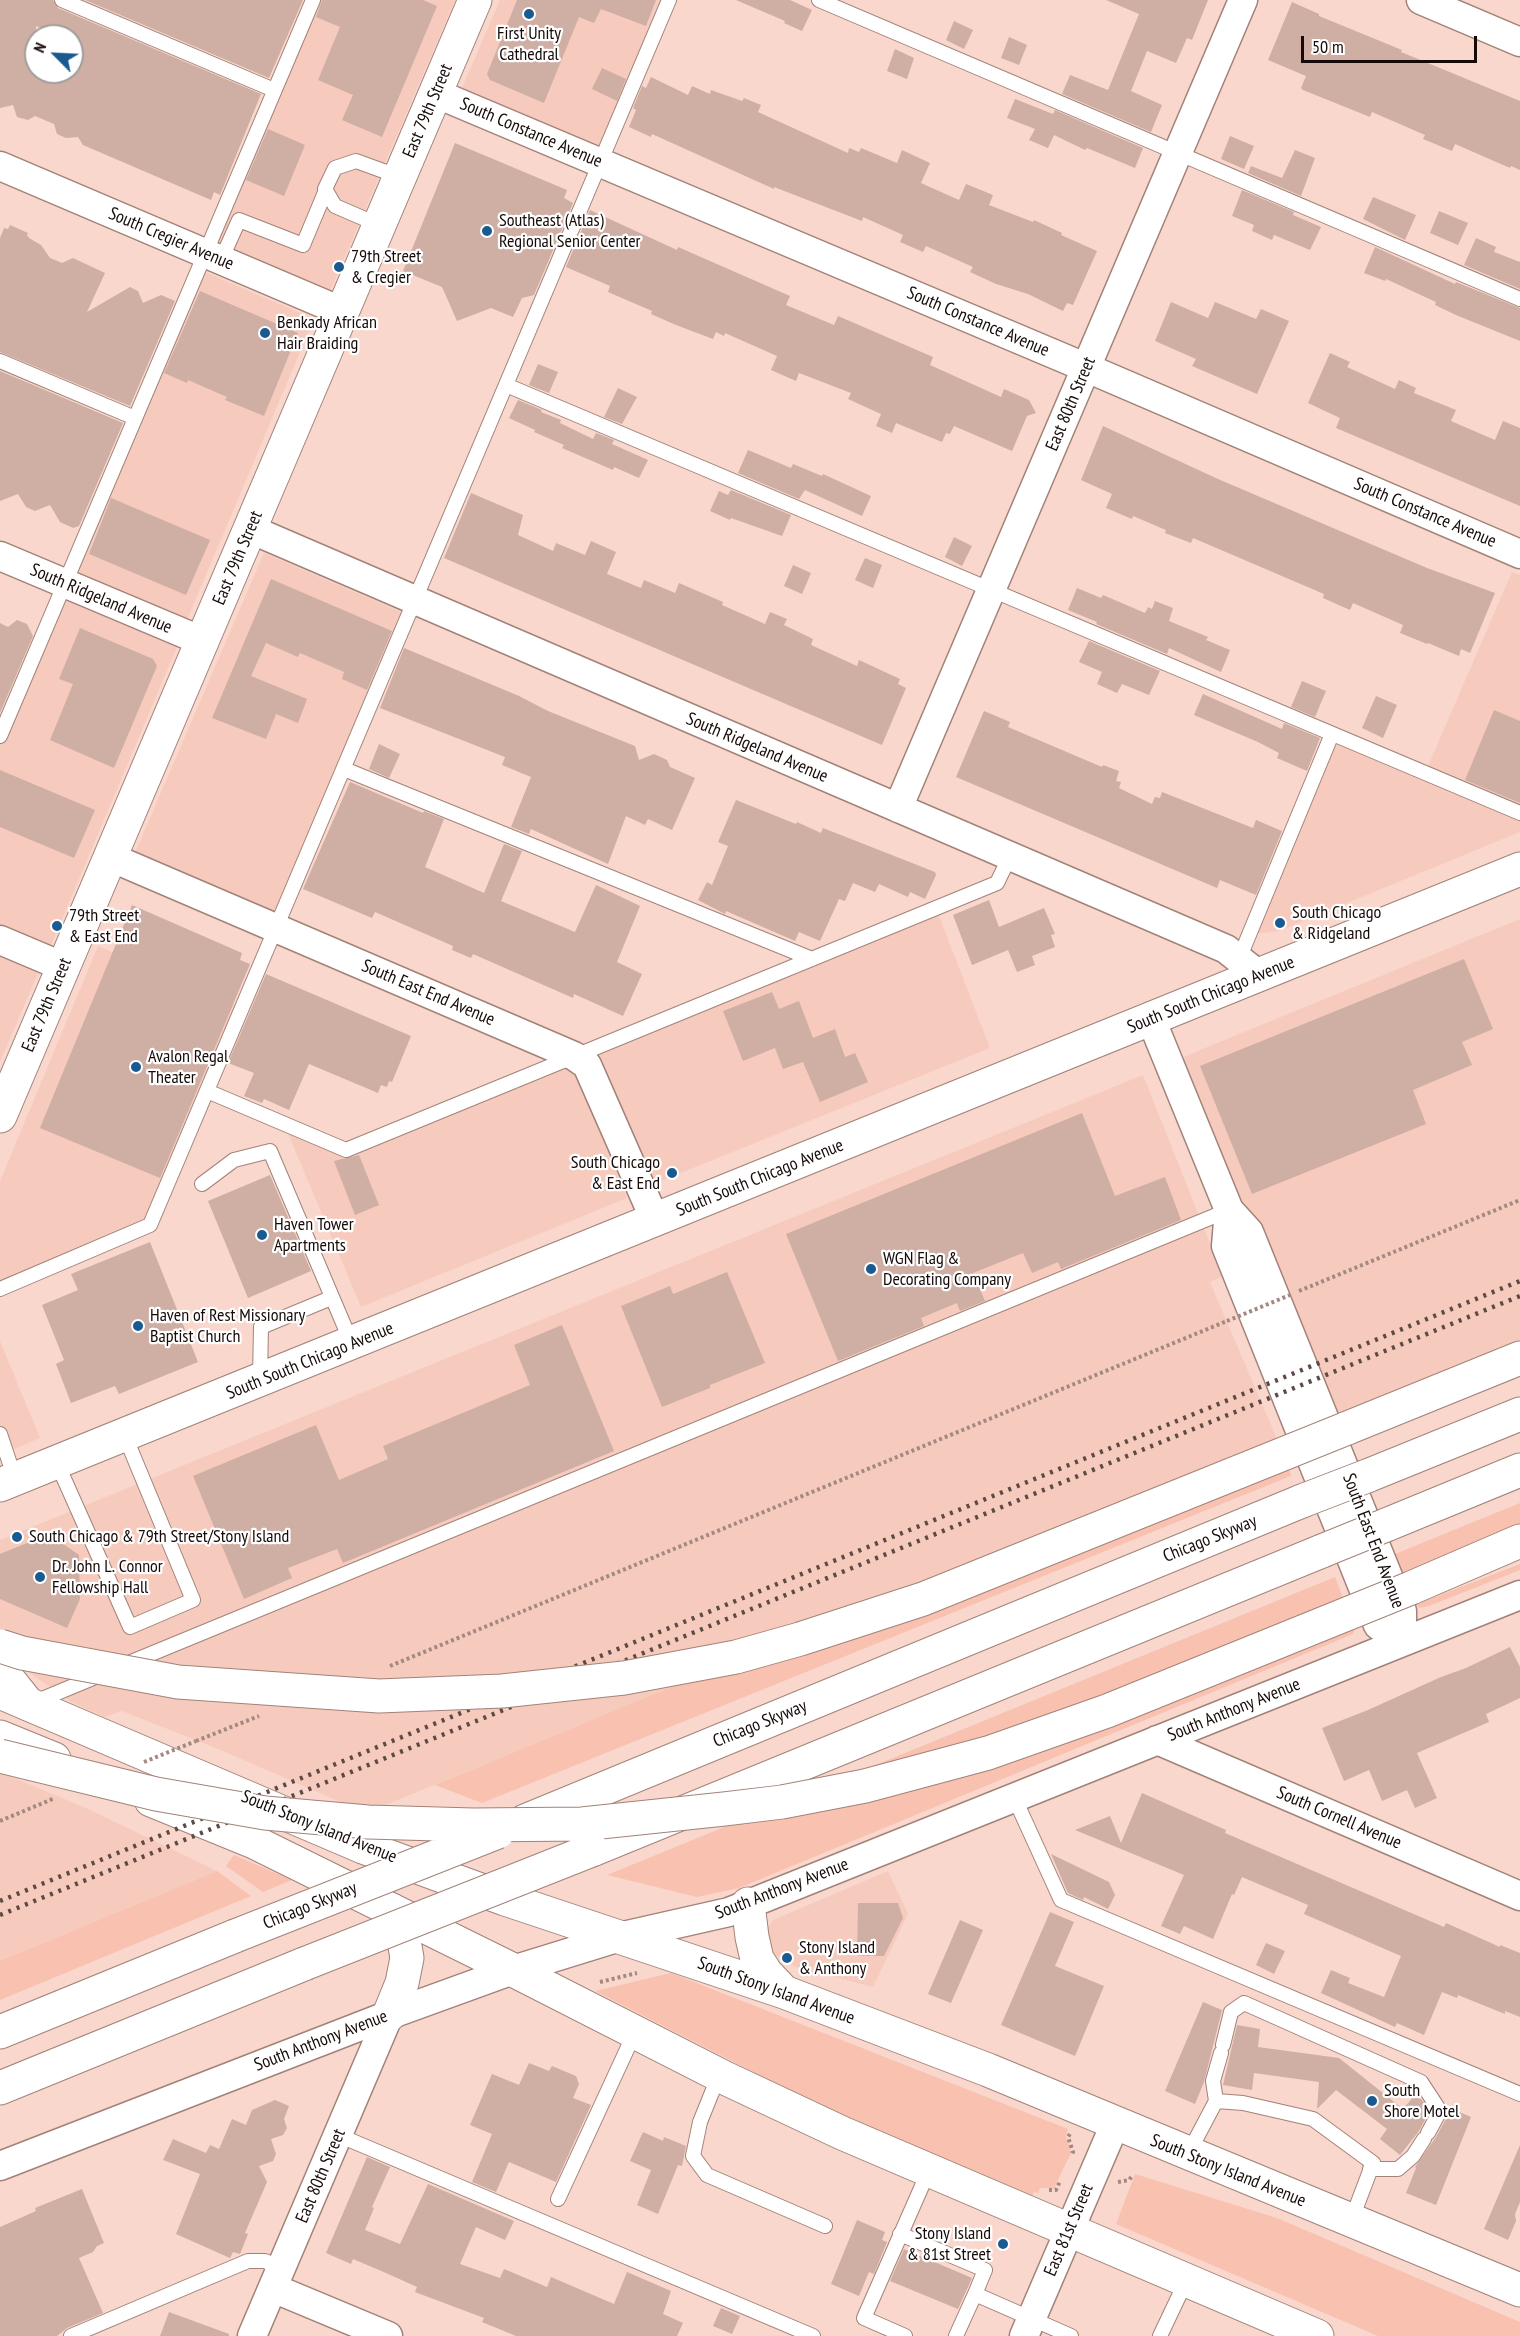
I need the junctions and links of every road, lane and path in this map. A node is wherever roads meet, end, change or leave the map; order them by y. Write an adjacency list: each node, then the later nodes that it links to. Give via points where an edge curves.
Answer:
1 (62, 0): 9 (lane)
2 (313, 0): 9 (lane)
3 (475, 0): 10 (main road, East 79th Street)
4 (669, 0): 12 (lane)
5 (819, 0): 11 (lane)
6 (1243, 0): 11 (street, East 80th Street)
7 (1421, 0): 8 (street)
8 (1520, 42)
9 (274, 90): 17 (lane)
10 (435, 93): 12 (street, South Constance Avenue); 14 (main road, East 79th Street)
11 (1178, 153): 18 (lane); 21 (street, East 80th Street)
12 (600, 163): 21 (street, South Constance Avenue); 22 (lane)
13 (0, 166): 17 (street, South Cregier Avenue)
14 (400, 177): 15 (lane, via 356,161 335,168); 16 (main road, East 79th Street)
15 (326, 190): 16 (lane, via 335,206); 17 (lane, via 303,245 239,220)
16 (380, 225): 19 (main road, East 79th Street)
17 (213, 257): 19 (street, South Cregier Avenue); 23 (lane)
18 (1520, 299)
19 (343, 312): 24 (main road, East 79th Street)
20 (0, 361): 23 (lane)
21 (1087, 368): 25 (street, South Constance Avenue); 28 (street, East 80th Street)
22 (506, 385): 28 (lane); 29 (lane)
23 (135, 418): 27 (lane)
24 (250, 529): 29 (street, South Ridgeland Avenue); 30 (main road, East 79th Street)
25 (1520, 554)
26 (0, 556): 27 (street, South Ridgeland Avenue)
27 (64, 584): 30 (street, South Ridgeland Avenue); 32 (lane)
28 (992, 590): 31 (lane); 34 (street, East 80th Street)
29 (415, 600): 33 (lane); 34 (street, South Ridgeland Avenue)
30 (202, 641): 37 (main road, East 79th Street)
31 (1332, 734): 35 (lane); 43 (lane)
32 (0, 736)
33 (344, 769): 39 (lane); 41 (lane)
34 (898, 808): 36 (street, South Ridgeland Avenue)
35 (1520, 813)
36 (1010, 856): 41 (lane, via 997,883); 43 (street, South Ridgeland Avenue, via 1226,949)
37 (110, 857): 39 (street, South East End Avenue); 42 (main road, East 79th Street)
38 (1520, 869): 43 (main road, South South Chicago Avenue)
39 (276, 927): 45 (street, South East End Avenue); 46 (lane)
40 (0, 940): 42 (street)
41 (812, 959): 45 (lane)
42 (64, 967): 47 (main road, East 79th Street)
43 (1249, 967): 44 (main road, South South Chicago Avenue)
44 (1151, 1019): 50 (street, South East End Avenue); 51 (main road, South South Chicago Avenue)
45 (574, 1056): 46 (lane, via 346,1150); 51 (street, South East End Avenue, via 587,1065)
46 (207, 1091): 52 (lane, via 150,1225)
47 (0, 1116)
48 (202, 1184): 53 (lane, via 234,1160 270,1151)
49 (1520, 1200): 68 (path, bridge)
50 (1229, 1210): 65 (street, South East End Avenue, via 1226,1246 1373,1614 1378,1625); 69 (lane)
51 (655, 1220): 54 (main road, South South Chicago Avenue)
52 (0, 1289)
53 (331, 1298): 54 (lane); 56 (lane, via 261,1327)
54 (352, 1344): 56 (main road, South South Chicago Avenue)
55 (1520, 1358): 66 (main road, bridge, via 923,1599 736,1657 624,1678 502,1691 379,1696 178,1682)
56 (260, 1381): 59 (main road, South South Chicago Avenue)
57 (1520, 1414): 87 (main road, Chicago Skyway, bridge)
58 (0, 1434): 62 (lane)
59 (125, 1436): 60 (main road, South South Chicago Avenue); 60 (lane, via 193,1600 130,1627)
60 (57, 1463): 62 (main road, South South Chicago Avenue)
61 (1520, 1470): 90 (main road, bridge)
62 (7, 1482)
63 (1520, 1541): 74 (main road, bridge, via 1107,1711 988,1753 864,1786 782,1802 582,1824 473,1826 368,1822 265,1812 156,1794)
64 (1520, 1595): 65 (street, South Anthony Avenue)
65 (1402, 1642): 72 (street, South Anthony Avenue)
66 (0, 1646)
67 (0, 1669): 69 (main road, South Stony Island Avenue)
68 (380, 1670)
69 (14, 1698): 81 (main road, South Stony Island Avenue, via 363,1847)
70 (261, 1716): 73 (path)
71 (0, 1737): 80 (main road, via 254,1842)
72 (1157, 1740): 76 (street, South Anthony Avenue); 78 (street, South Cornell Avenue)
73 (196, 1741)
74 (0, 1756)
75 (59, 1797): 77 (path)
76 (1014, 1797): 79 (street, South Anthony Avenue); 91 (lane, via 1061,1900)
77 (0, 1821)
78 (1520, 1896)
79 (748, 1904): 81 (street, South Anthony Avenue, via 729,1912); 85 (main road, via 757,1959)
80 (392, 1910): 82 (main road); 86 (main road, via 402,1929 407,1958)
81 (623, 1936): 82 (street, South Anthony Avenue); 85 (main road, South Stony Island Avenue)
82 (513, 1970): 86 (street, South Anthony Avenue); 88 (main road)
83 (645, 1971): 84 (path)
84 (595, 1984)
85 (784, 1992): 93 (main road, South Stony Island Avenue)
86 (389, 2015): 95 (street, East 80th Street); 98 (street, South Anthony Avenue)
87 (0, 2032)
88 (635, 2032): 89 (main road); 103 (lane)
89 (718, 2074): 100 (main road); 105 (lane, via 700,2122 693,2156 707,2175)
90 (0, 2088)
91 (1520, 2094)
92 (1216, 2102): 96 (lane); 99 (lane, via 1243,2103 1313,2119 1373,2163); 99 (lane, via 1213,2081 1231,2012 1244,2003 1421,2082 1440,2111 1426,2136 1413,2156 1398,2169)
93 (1115, 2124): 96 (main road, South Stony Island Avenue); 106 (street, East 81st Street)
94 (1073, 2128): 97 (path, via 1068,2137 1073,2152)
95 (338, 2135): 108 (street, East 80th Street); 116 (lane)
96 (1188, 2154): 104 (main road, South Stony Island Avenue)
97 (1069, 2162)
98 (0, 2166)
99 (1370, 2169): 104 (lane)
100 (929, 2170): 106 (main road); 107 (lane)
101 (1065, 2171): 102 (path, via 1056,2190)
102 (1042, 2190)
103 (558, 2199)
104 (1351, 2221): 110 (main road, South Stony Island Avenue)
105 (825, 2226)
106 (1070, 2229): 109 (main road); 112 (street, East 81st Street)
107 (900, 2234): 111 (lane, via 984,2271); 117 (lane, via 864,2318)
108 (277, 2278): 113 (lane, via 265,2261 248,2261); 114 (street, East 80th Street); 115 (street)
109 (1187, 2280): 120 (lane); 121 (main road)
110 (1520, 2290)
111 (975, 2294): 112 (lane); 118 (lane)
112 (1027, 2328): 119 (lane)
113 (71, 2336)
114 (252, 2336)
115 (387, 2336)
116 (813, 2336)
117 (904, 2336)
118 (956, 2336)
119 (1071, 2336)
120 (1160, 2336)
121 (1317, 2336)

